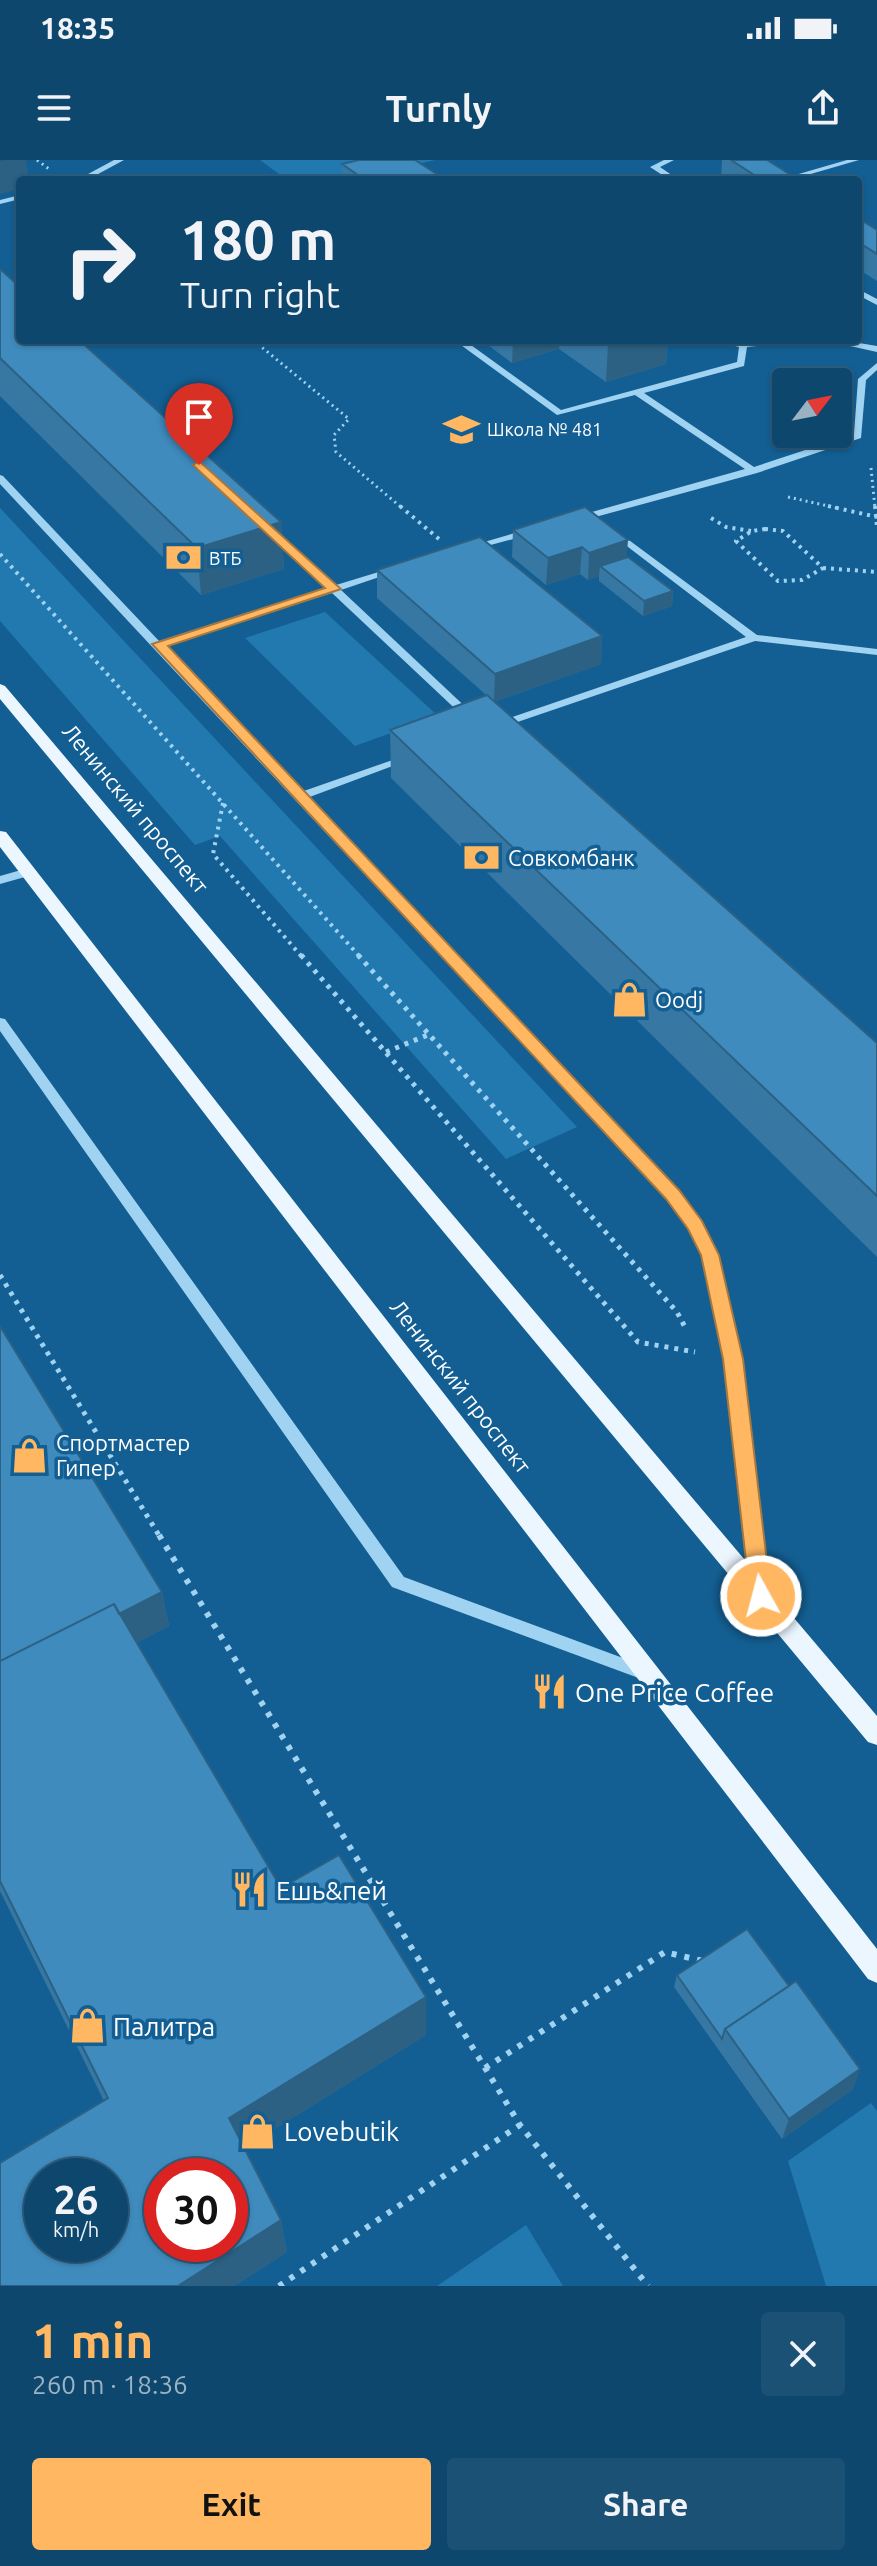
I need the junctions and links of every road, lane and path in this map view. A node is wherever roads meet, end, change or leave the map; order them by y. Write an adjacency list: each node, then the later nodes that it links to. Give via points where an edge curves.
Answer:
1 (120, 160): 4 (street)
2 (670, 160): 5 (street, via 654,167)
3 (855, 160): 6 (street)
4 (89, 176)
5 (669, 176)
6 (797, 176)
7 (258, 344): 26 (path, via 349,419 334,435 336,452)
8 (464, 344): 15 (street, via 560,413)
9 (738, 344): 12 (street)
10 (752, 344): 12 (street)
11 (849, 344): 13 (street)
12 (743, 345): 15 (street, via 741,364)
13 (877, 349)
14 (877, 366): 16 (street, via 862,379)
15 (636, 392): 17 (street)
16 (858, 436): 17 (street); 21 (path, via 869,443)
17 (754, 471): 20 (street)
18 (0, 478): 33 (street)
19 (780, 495): 21 (path)
20 (591, 515): 22 (street); 32 (street)
21 (876, 517): 25 (path)
22 (561, 523)
23 (267, 527): 31 (street)
24 (546, 527): 26 (street)
25 (877, 527)
26 (454, 552)
27 (0, 554): 42 (path)
28 (409, 566): 31 (street)
29 (823, 568): 29 (path, via 800,582 778,581 736,541 752,531 783,531); 30 (path)
30 (877, 572)
31 (334, 589): 33 (street); 36 (street)
32 (754, 638): 34 (street); 37 (street)
33 (159, 644): 41 (street)
34 (877, 652)
35 (0, 689): 50 (main road, Ленинский проспект)
36 (473, 719)
37 (509, 722): 38 (street); 39 (street)
38 (484, 730)
39 (521, 732)
40 (425, 752): 41 (street)
41 (299, 797): 50 (street, via 672,1194 695,1226 710,1255 733,1359)
42 (223, 803): 47 (path); 48 (path, via 213,854)
43 (0, 836): 44 (main road, Ленинский проспект)
44 (28, 872): 45 (street); 51 (main road, Ленинский проспект)
45 (0, 880)
46 (0, 1022): 51 (street, via 398,1582)
47 (430, 1034): 48 (path); 48 (path, via 677,1312 701,1353 638,1342)
48 (386, 1052)
49 (0, 1275): 55 (path)
50 (761, 1596): 52 (main road, Ленинский проспект)
51 (648, 1674): 54 (main road, Ленинский проспект)
52 (877, 1734)
53 (711, 1963): 55 (path, via 665,1952)
54 (877, 1970)
55 (485, 2068): 56 (path)
56 (520, 2125): 57 (path); 58 (path)
57 (279, 2286)
58 (648, 2286)

